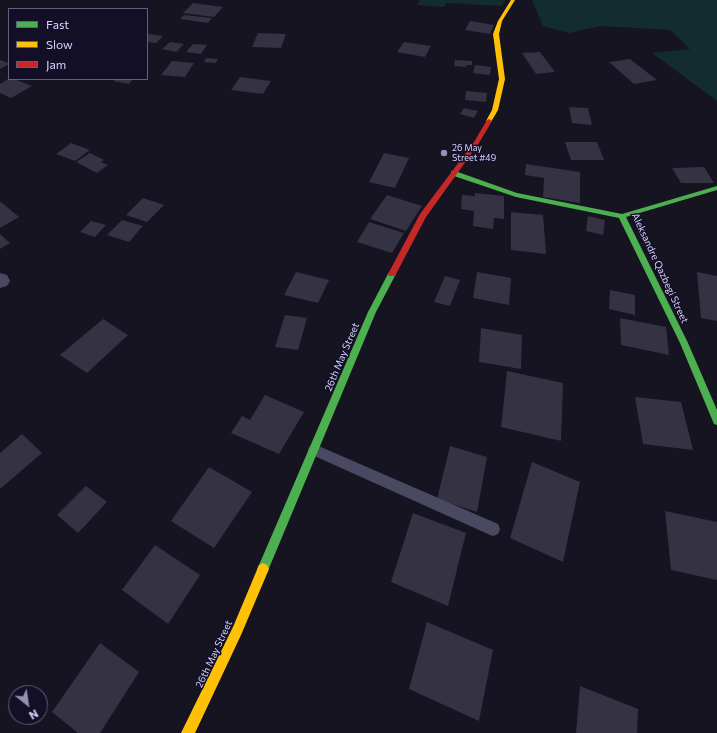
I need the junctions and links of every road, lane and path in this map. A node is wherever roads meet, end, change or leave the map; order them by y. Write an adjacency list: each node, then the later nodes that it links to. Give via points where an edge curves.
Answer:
1 (513, 0): 2 (street, 26th May Street, via 500,21 496,34 502,79 499,99 477,142)
2 (453, 173): 4 (street, via 516,196); 6 (street, 26th May Street, via 423,216 372,312)
3 (717, 188): 4 (street, Aleksandre Qazbegi Street)
4 (622, 216): 5 (street, Aleksandre Qazbegi Street, via 684,343)
5 (717, 421)
6 (314, 450): 7 (lane); 8 (street, 26th May Street, via 237,631)
7 (493, 529)
8 (188, 733)

